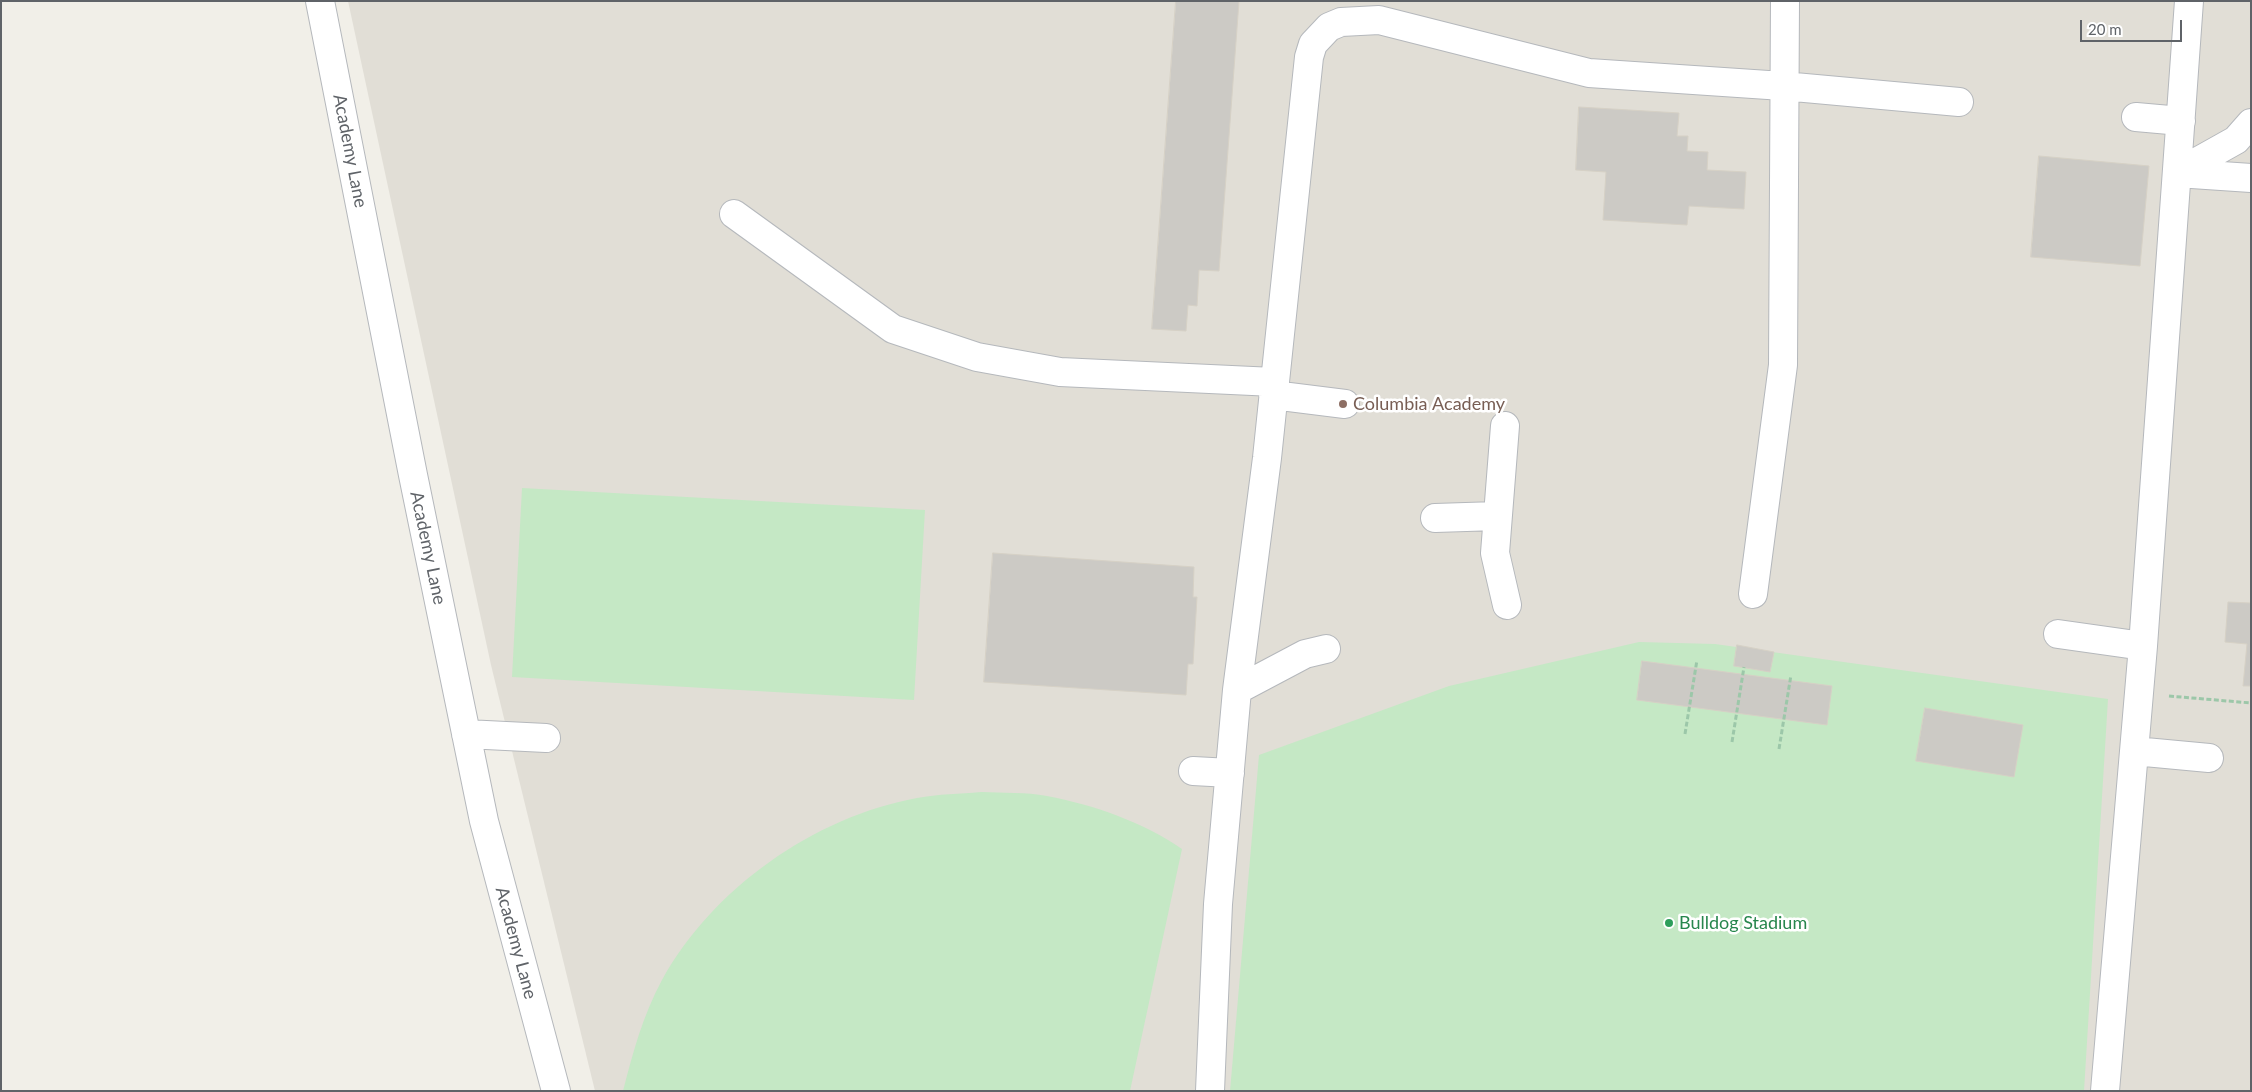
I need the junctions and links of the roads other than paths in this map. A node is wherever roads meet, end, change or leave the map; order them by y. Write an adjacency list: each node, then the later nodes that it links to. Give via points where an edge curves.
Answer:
1 (320, 1): 23 (street, Academy Lane)
2 (1785, 1): 4 (street)
3 (2189, 1): 7 (street)
4 (1784, 86): 5 (street); 12 (street, via 1589,73 1378,20 1341,22 1330,27 1316,40 1309,56); 17 (street, via 1784,365)
5 (1959, 102)
6 (2136, 117): 7 (street)
7 (2181, 121): 9 (street)
8 (2251, 123): 9 (street, via 2236,140)
9 (2177, 173): 10 (street); 20 (street)
10 (2251, 178)
11 (734, 214): 12 (street, via 893,329 977,358 1060,372)
12 (1273, 389): 13 (street); 22 (street)
13 (1345, 404)
14 (1505, 426): 15 (street)
15 (1498, 516): 16 (street); 18 (street, via 1495,553)
16 (1435, 518)
17 (1753, 594)
18 (1507, 604)
19 (2058, 634): 20 (street)
20 (2143, 646): 25 (street)
21 (1326, 649): 22 (street, via 1305,654)
22 (1237, 690): 28 (street)
23 (466, 734): 24 (street); 29 (street, Academy Lane, via 484,821)
24 (546, 738)
25 (2134, 751): 26 (street); 31 (street)
26 (2209, 758)
27 (1192, 771): 28 (street)
28 (1230, 773): 30 (street, via 1218,904)
29 (556, 1091)
30 (1210, 1091)
31 (2104, 1091)

